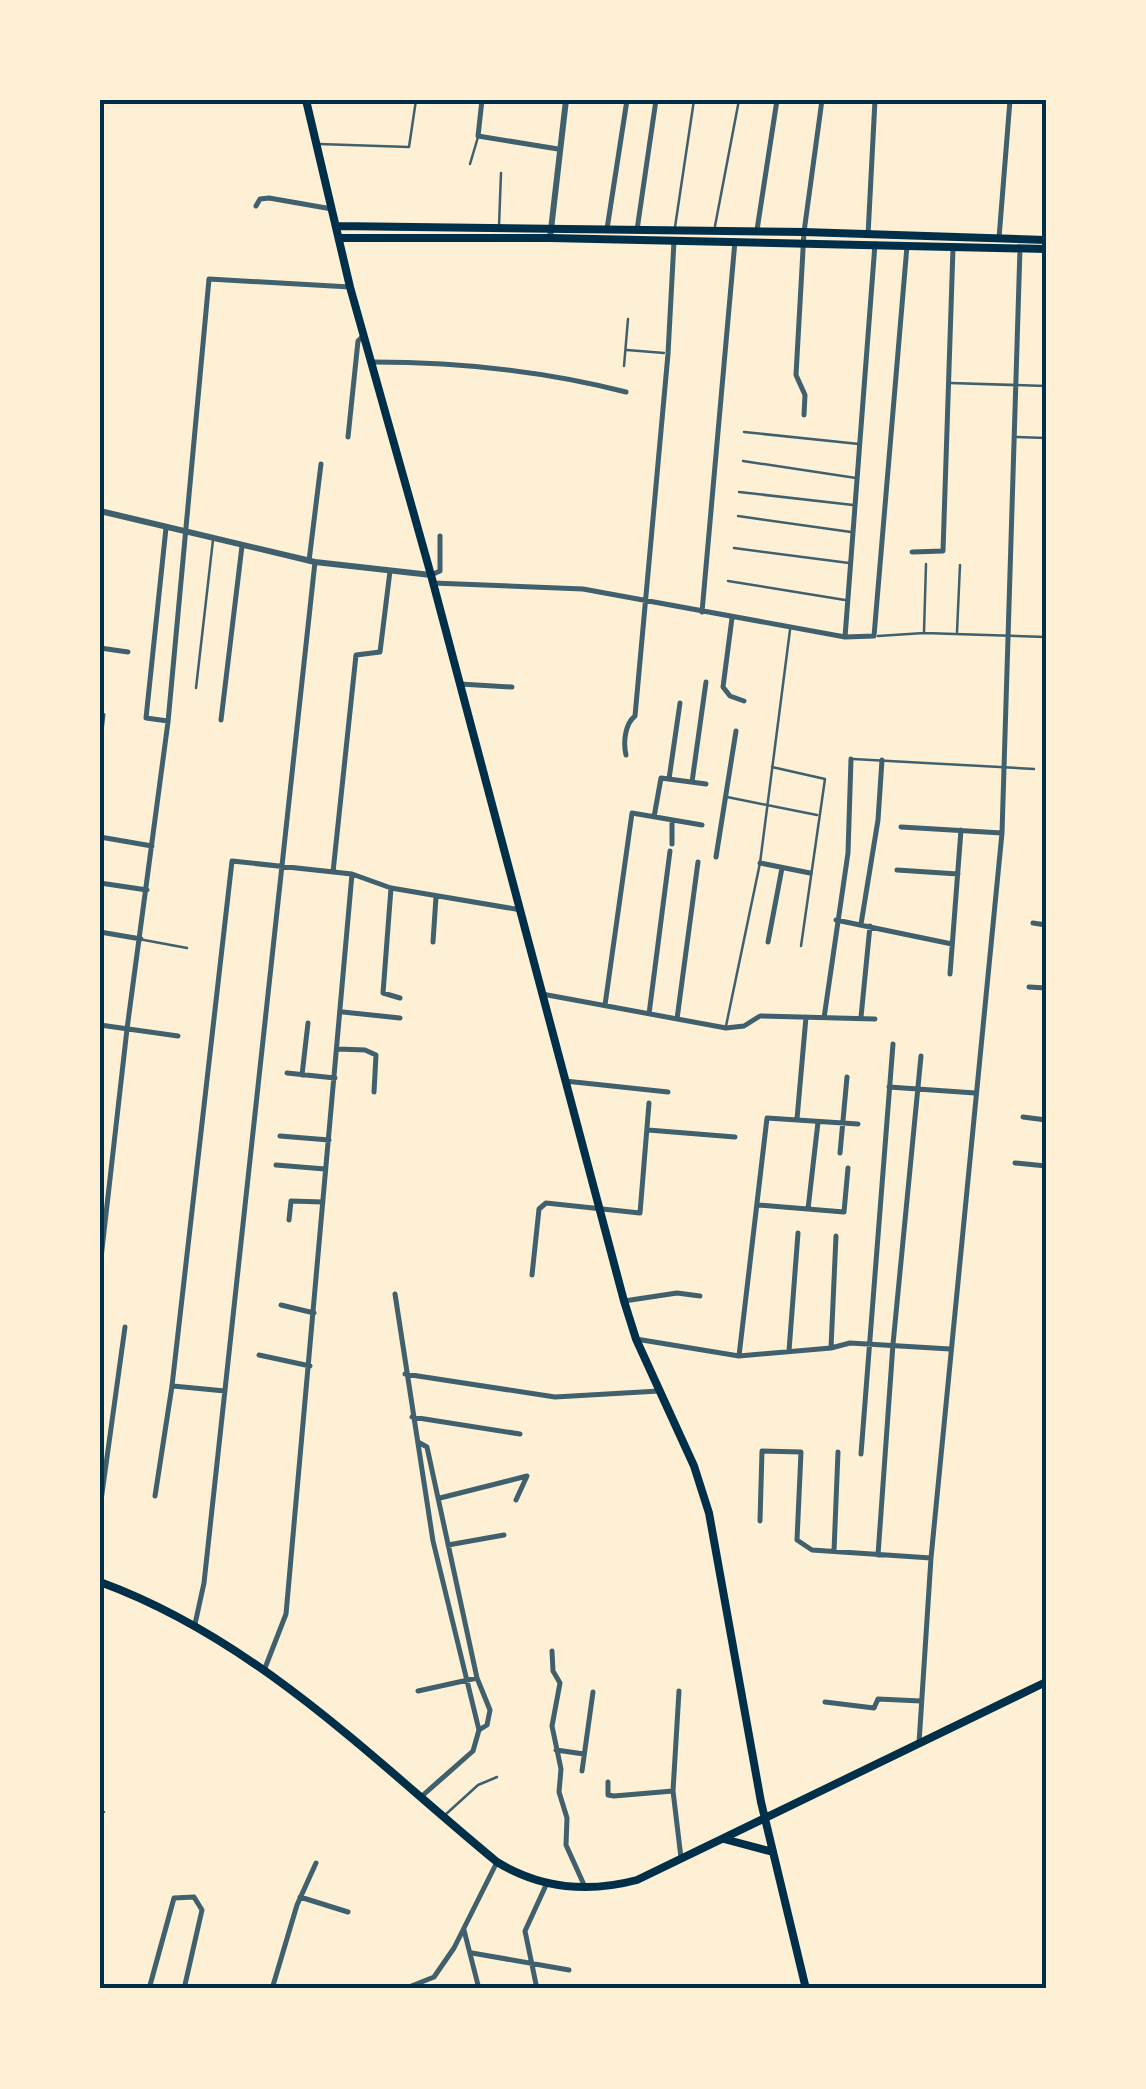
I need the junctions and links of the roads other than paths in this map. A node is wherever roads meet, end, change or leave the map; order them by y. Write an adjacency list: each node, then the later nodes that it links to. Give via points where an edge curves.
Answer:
1 (306, 100): 14 (main road)
2 (416, 100): 14 (lane, via 409,147)
3 (482, 100): 13 (street)
4 (566, 100): 15 (street)
5 (628, 100): 22 (street)
6 (656, 100): 23 (street)
7 (694, 100): 29 (lane)
8 (739, 100): 24 (lane)
9 (777, 100): 25 (street)
10 (822, 100): 26 (street)
11 (875, 100): 28 (street)
12 (1010, 100): 31 (street)
13 (478, 136): 15 (street); 16 (lane)
14 (318, 144): 19 (main road)
15 (558, 149): 27 (street)
16 (470, 164)
17 (501, 173): 21 (lane)
18 (256, 206): 19 (street, via 269,198)
19 (332, 209): 20 (main road)
20 (336, 226): 21 (main road); 30 (main road)
21 (499, 228): 27 (main road)
22 (607, 229): 23 (main road); 27 (main road)
23 (637, 230): 29 (main road)
24 (714, 231): 25 (main road); 29 (main road)
25 (756, 232): 26 (main road)
26 (804, 232): 28 (main road); 35 (street)
27 (550, 233): 29 (main road); 30 (main road)
28 (868, 235): 34 (main road)
29 (674, 236): 33 (main road); 45 (street)
30 (340, 238): 41 (main road)
31 (999, 238): 32 (main road); 34 (main road)
32 (1046, 240)
33 (734, 241): 35 (main road); 82 (street)
34 (932, 241): 37 (main road); 38 (main road)
35 (804, 244): 36 (main road); 52 (street, via 796,375)
36 (875, 244): 37 (main road); 57 (street)
37 (906, 246): 88 (street)
38 (953, 248): 39 (main road); 48 (street)
39 (1020, 248): 40 (main road); 49 (street)
40 (1046, 249)
41 (350, 287): 43 (main road); 67 (street, via 209,279)
42 (628, 319): 44 (lane)
43 (364, 335): 46 (main road); 54 (street)
44 (626, 350): 45 (lane); 47 (lane)
45 (668, 354): 81 (street)
46 (372, 362): 51 (street, via 584,381); 78 (main road)
47 (624, 366)
48 (950, 383): 49 (lane); 72 (street, via 944,551)
49 (1016, 386): 50 (lane); 55 (street)
50 (1046, 386)
51 (626, 392)
52 (804, 415)
53 (744, 432): 57 (lane)
54 (348, 437)
55 (1014, 437): 56 (lane); 87 (street)
56 (1046, 438)
57 (860, 444): 60 (street)
58 (743, 462): 60 (lane)
59 (320, 464): 73 (street)
60 (857, 478): 62 (street)
61 (740, 492): 62 (lane)
62 (854, 506): 66 (street)
63 (100, 511): 65 (street)
64 (738, 516): 66 (lane)
65 (166, 528): 67 (street); 101 (street, via 146,718)
66 (853, 532): 74 (street)
67 (188, 533): 69 (street); 101 (street)
68 (440, 536): 78 (street, via 442,565)
69 (213, 539): 70 (street); 96 (lane)
70 (242, 546): 73 (street); 100 (street)
71 (734, 548): 74 (lane)
72 (912, 552)
73 (312, 562): 77 (street); 127 (street)
74 (850, 564): 80 (street)
75 (926, 564): 85 (lane)
76 (960, 566): 86 (lane)
77 (390, 571): 78 (street); 130 (street, via 380,652 356,655)
78 (432, 579): 81 (street, via 584,589); 94 (main road)
79 (728, 581): 80 (lane)
80 (847, 600): 90 (street)
81 (647, 601): 82 (street); 104 (street)
82 (702, 612): 83 (street)
83 (732, 618): 84 (street); 97 (street, via 722,687)
84 (791, 628): 90 (street); 108 (lane)
85 (924, 633): 86 (lane); 88 (lane)
86 (957, 634): 87 (lane)
87 (1009, 634): 89 (lane); 107 (street)
88 (874, 636): 90 (street)
89 (1046, 637)
90 (845, 638)
91 (100, 648): 92 (street)
92 (128, 652)
93 (706, 682): 111 (street)
94 (460, 684): 95 (street); 138 (main road)
95 (512, 687)
96 (196, 688)
97 (744, 701)
98 (680, 703): 110 (street)
99 (103, 716): 103 (street)
100 (221, 720)
101 (168, 722): 123 (street)
102 (736, 731): 113 (street)
103 (100, 740)
104 (626, 755)
105 (852, 758): 106 (lane); 139 (street, via 848,853)
106 (882, 760): 107 (lane); 141 (street)
107 (1006, 766): 109 (lane); 121 (street)
108 (771, 767): 114 (lane); 115 (lane, via 826,779)
109 (1034, 769)
110 (669, 779): 111 (street); 116 (street, via 661,778)
111 (692, 782): 112 (street)
112 (706, 784)
113 (726, 797): 114 (lane); 124 (street)
114 (768, 805): 115 (lane); 126 (lane)
115 (819, 815): 131 (lane)
116 (654, 817): 117 (street); 156 (street, via 632,813)
117 (672, 820): 118 (street); 158 (street)
118 (702, 825)
119 (901, 828): 120 (street)
120 (961, 830): 121 (street); 133 (street)
121 (1002, 832): 182 (street)
122 (100, 837): 123 (street)
123 (152, 846): 136 (street)
124 (716, 856)
125 (698, 862): 163 (street)
126 (760, 864): 128 (street); 167 (lane)
127 (281, 866): 130 (street); 225 (street, via 232,861); 226 (street)
128 (782, 868): 131 (street); 147 (street)
129 (898, 870): 133 (street)
130 (333, 872): 132 (street)
131 (810, 873): 149 (lane)
132 (352, 874): 135 (street); 157 (street)
133 (958, 874): 148 (street)
134 (100, 883): 136 (street)
135 (391, 888): 137 (street); 155 (street, via 383,993)
136 (147, 890): 145 (street)
137 (436, 897): 138 (street); 146 (street)
138 (520, 910): 154 (main road)
139 (836, 920): 141 (street); 161 (street)
140 (1033, 923): 142 (street)
141 (861, 924): 143 (street)
142 (1046, 925)
143 (870, 926): 148 (street); 162 (street)
144 (100, 932): 145 (street)
145 (141, 939): 150 (lane); 168 (street)
146 (433, 942)
147 (768, 942)
148 (952, 944): 151 (street)
149 (801, 946)
150 (187, 948)
151 (950, 974)
152 (1028, 987): 153 (street)
153 (1046, 988)
154 (542, 994): 156 (street); 177 (main road)
155 (400, 998)
156 (605, 1005): 158 (street)
157 (342, 1012): 160 (street); 171 (street)
158 (649, 1014): 163 (street)
159 (806, 1017): 161 (street); 167 (street, via 760,1016); 185 (street)
160 (400, 1018)
161 (824, 1018): 162 (street)
162 (861, 1018): 164 (street)
163 (677, 1019): 167 (street)
164 (875, 1019)
165 (308, 1022): 174 (street)
166 (100, 1025): 168 (street)
167 (726, 1028)
168 (127, 1029): 169 (street); 207 (street)
169 (178, 1036)
170 (893, 1044): 178 (street)
171 (338, 1048): 176 (street); 180 (street, via 376,1054)
172 (921, 1056): 179 (street)
173 (287, 1073): 174 (street)
174 (302, 1075): 176 (street)
175 (847, 1077): 188 (street)
176 (335, 1078): 193 (street)
177 (565, 1082): 181 (street); 203 (main road)
178 (889, 1086): 179 (street); 216 (street)
179 (918, 1088): 182 (street); 217 (street)
180 (374, 1092)
181 (668, 1092)
182 (974, 1093): 219 (street)
183 (649, 1102): 190 (street)
184 (1022, 1118): 186 (street)
185 (797, 1119): 187 (street); 201 (street, via 767,1118)
186 (1046, 1120)
187 (818, 1122): 188 (street); 202 (street)
188 (843, 1123): 189 (street); 194 (street)
189 (858, 1124)
190 (648, 1130): 192 (street); 203 (street, via 640,1213)
191 (280, 1136): 193 (street)
192 (735, 1136)
193 (329, 1140): 199 (street)
194 (840, 1153)
195 (1015, 1163): 197 (street)
196 (276, 1165): 199 (street)
197 (1046, 1166)
198 (848, 1168): 202 (street, via 844,1212)
199 (325, 1170): 200 (street)
200 (323, 1202): 204 (street, via 291,1201); 213 (street)
201 (759, 1205): 202 (street); 222 (street)
202 (808, 1209)
203 (599, 1210): 208 (street, via 542,1206); 211 (main road)
204 (289, 1220)
205 (798, 1233): 220 (street)
206 (836, 1236): 218 (street)
207 (100, 1267)
208 (532, 1275)
209 (396, 1294): 224 (street)
210 (700, 1296): 211 (street)
211 (624, 1301): 215 (main road)
212 (281, 1304): 213 (street)
213 (314, 1313): 223 (street)
214 (125, 1327): 236 (street)
215 (636, 1338): 222 (street); 227 (main road)
216 (870, 1343): 217 (street); 218 (street); 232 (street)
217 (893, 1344): 219 (street); 241 (street)
218 (831, 1348): 220 (street)
219 (950, 1349): 242 (street)
220 (788, 1351): 222 (street)
221 (259, 1355): 223 (street)
222 (740, 1356)
223 (310, 1366): 246 (street, via 286,1614)
224 (406, 1374): 227 (street, via 555,1397); 228 (street)
225 (172, 1386): 226 (street); 233 (street)
226 (225, 1391): 244 (street)
227 (659, 1391): 265 (main road, via 709,1513)
228 (412, 1417): 229 (street); 230 (street)
229 (520, 1434)
230 (416, 1442): 234 (street, via 427,1446); 248 (street)
231 (838, 1452): 240 (street)
232 (861, 1454)
233 (155, 1496)
234 (440, 1498): 235 (street, via 528,1476); 239 (street)
235 (516, 1500)
236 (100, 1508)
237 (760, 1521): 240 (street, via 762,1451 801,1452 797,1540)
238 (504, 1534): 239 (street)
239 (448, 1546): 247 (street)
240 (834, 1552): 241 (street)
241 (878, 1555): 242 (street)
242 (931, 1558): 254 (street)
243 (100, 1582): 244 (main road)
244 (195, 1624): 246 (main road)
245 (552, 1651): 257 (street, via 560,1682 552,1726)
246 (265, 1668): 263 (main road)
247 (477, 1678): 248 (street); 255 (street, via 490,1710)
248 (468, 1680): 250 (street); 255 (street)
249 (1046, 1682): 256 (main road)
250 (418, 1691)
251 (594, 1692): 258 (street)
252 (679, 1692): 262 (street)
253 (826, 1702): 254 (street, via 874,1708 878,1699)
254 (921, 1702): 256 (street)
255 (479, 1730): 263 (street, via 473,1751)
256 (919, 1743): 265 (main road)
257 (556, 1750): 258 (street); 272 (street, via 566,1845)
258 (584, 1754): 259 (street)
259 (582, 1771)
260 (497, 1777): 264 (lane)
261 (608, 1782): 262 (street, via 614,1796)
262 (673, 1791): 268 (street)
263 (422, 1796): 264 (main road)
264 (444, 1816): 270 (main road)
265 (765, 1819): 266 (main road); 267 (main road)
266 (722, 1839): 267 (main road); 268 (main road)
267 (772, 1852): 285 (main road)
268 (682, 1858): 272 (main road, via 636,1880)
269 (316, 1862): 273 (street)
270 (497, 1862): 271 (main road); 275 (street)
271 (546, 1883): 272 (main road); 277 (street, via 525,1931)
272 (585, 1887)
273 (300, 1898): 274 (street); 281 (street)
274 (348, 1912)
275 (464, 1930): 276 (street); 282 (street, via 434,1977)
276 (472, 1953): 277 (street); 283 (street)
277 (532, 1964): 278 (street); 284 (street)
278 (570, 1970)
279 (149, 1989): 280 (street, via 174,1898 184,1895 202,1910)
280 (184, 1989)
281 (272, 1989)
282 (404, 1989)
283 (479, 1989)
284 (537, 1989)
285 (806, 1989)

